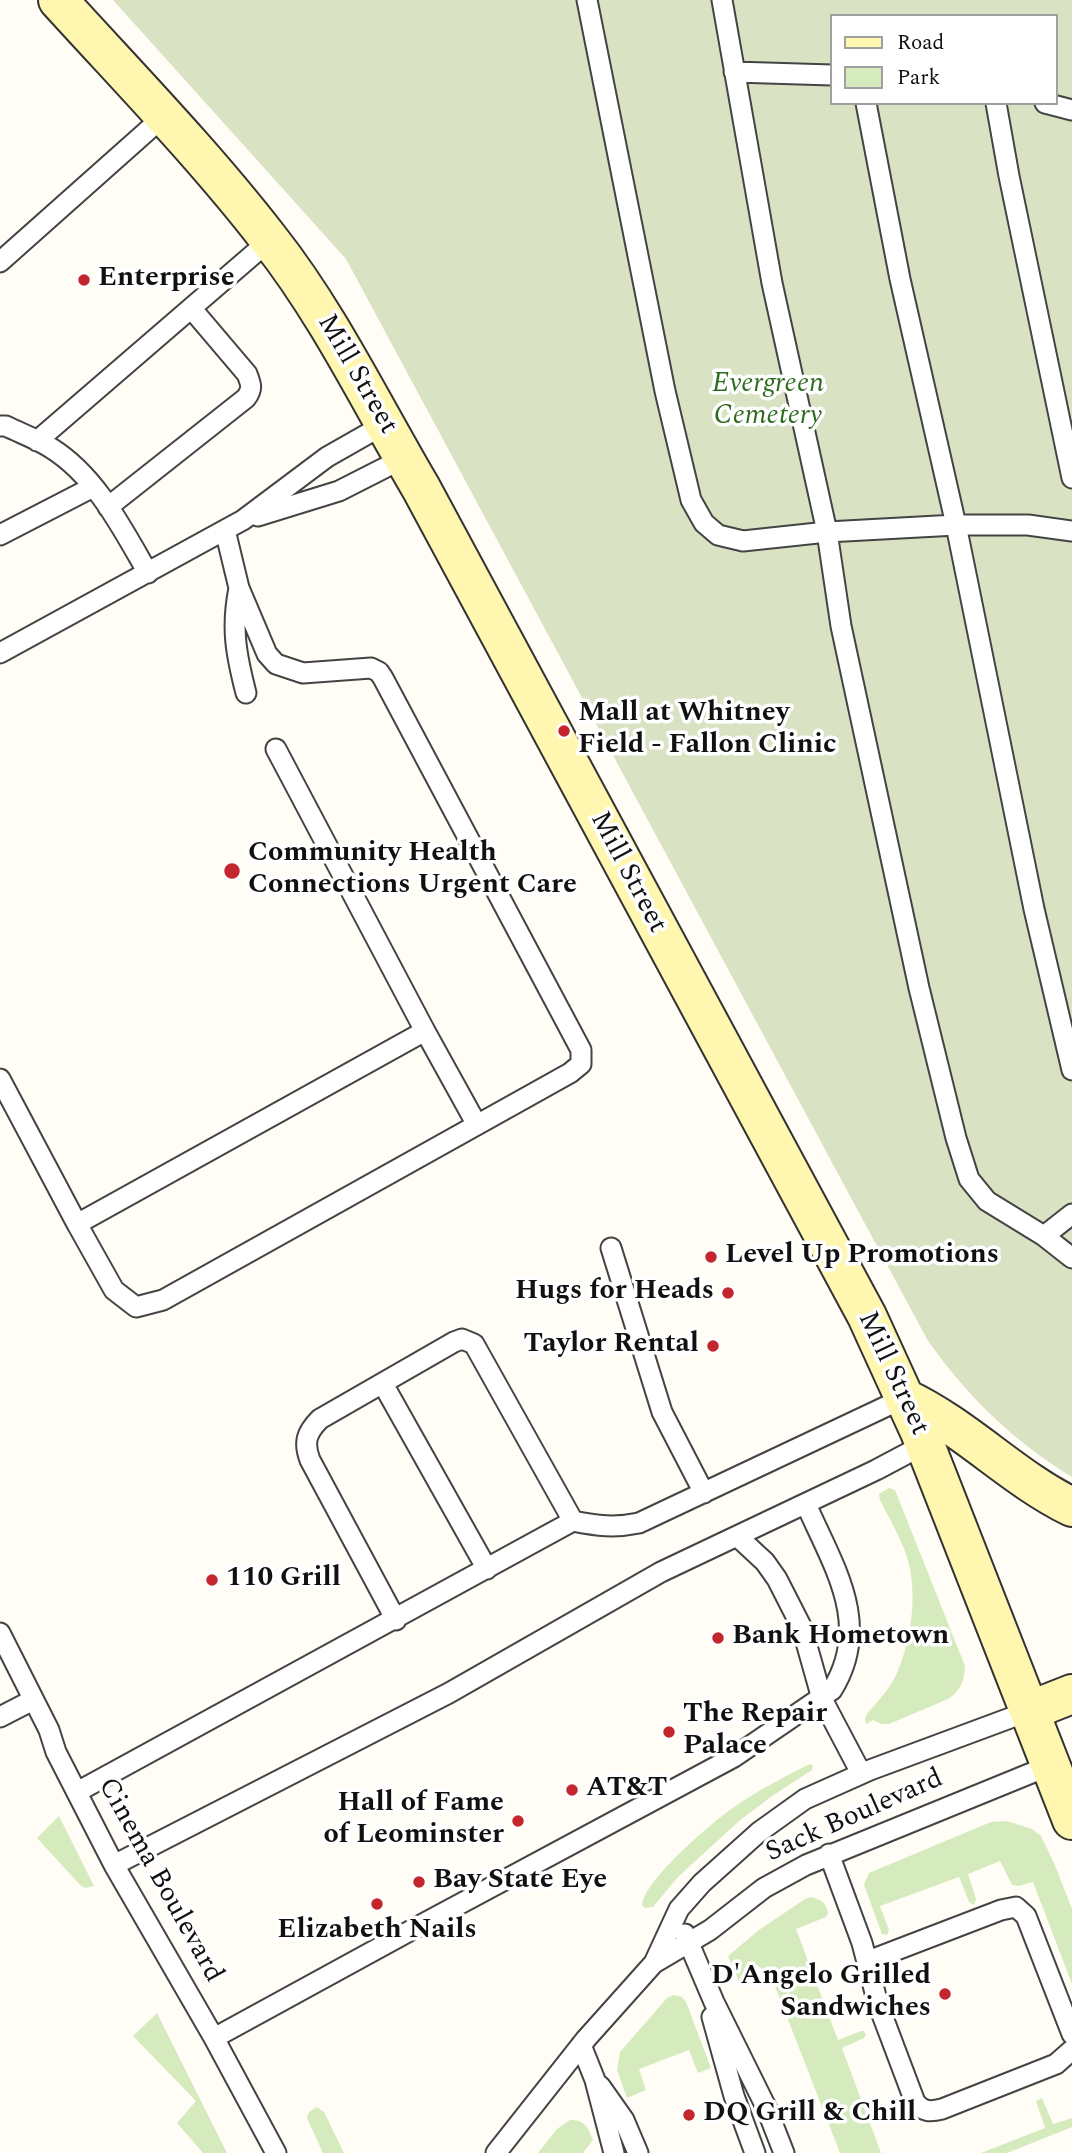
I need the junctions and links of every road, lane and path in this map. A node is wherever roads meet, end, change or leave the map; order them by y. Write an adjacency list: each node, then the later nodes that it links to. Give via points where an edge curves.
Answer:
1 (58, 0): 10 (main road, Mill Street)
2 (587, 0): 25 (lane, via 691,500 704,523 718,535 743,541)
3 (722, 0): 4 (lane)
4 (733, 72): 5 (lane); 25 (lane, via 772,283)
5 (830, 75)
6 (866, 105): 22 (lane)
7 (996, 105): 18 (lane)
8 (1053, 105): 9 (lane)
9 (1072, 110)
10 (164, 116): 11 (main road, Mill Street); 12 (lane)
11 (271, 240): 13 (lane); 14 (main road, Mill Street)
12 (0, 262)
13 (191, 308): 16 (lane); 20 (lane, via 247,374 250,391)
14 (384, 424): 17 (main road, Mill Street); 21 (lane, via 327,457)
15 (0, 426): 16 (lane)
16 (37, 441): 19 (lane, via 70,462)
17 (404, 458): 21 (lane, via 339,491); 42 (main road, Mill Street, via 867,1316)
18 (1072, 478)
19 (93, 487): 20 (lane); 26 (lane)
20 (108, 507): 27 (lane)
21 (243, 520): 23 (lane)
22 (956, 525): 24 (lane, via 1028,525); 25 (lane); 33 (lane, via 1034,909)
23 (225, 530): 27 (lane); 28 (lane)
24 (1072, 531)
25 (827, 532): 38 (lane, via 844,640 956,1138 969,1179 987,1201)
26 (0, 535)
27 (148, 573): 29 (lane)
28 (239, 588): 30 (lane, via 235,646); 35 (lane, via 267,654 276,664 303,673 358,668 379,672 581,1050 581,1064 570,1073)
29 (0, 653)
30 (246, 693)
31 (276, 749): 32 (lane)
32 (425, 1031): 35 (lane); 37 (lane)
33 (1072, 1070)
34 (0, 1079): 37 (lane)
35 (477, 1125): 37 (lane, via 163,1300 136,1307 114,1290)
36 (1072, 1214): 38 (lane)
37 (77, 1224)
38 (1044, 1236): 40 (lane)
39 (611, 1248): 44 (lane, via 662,1412)
40 (1072, 1258)
41 (383, 1384): 47 (lane, via 454,1342 463,1339 474,1344); 49 (lane); 50 (lane, via 320,1419 310,1429 306,1450)
42 (904, 1398): 43 (main road, Mill Street); 44 (lane); 46 (main road, via 950,1422 1022,1478)
43 (925, 1444): 45 (lane); 55 (main road, Mill Street)
44 (704, 1493): 47 (lane, via 628,1525 599,1527)
45 (806, 1504): 48 (lane); 53 (lane, via 849,1610 847,1657 832,1690)
46 (1072, 1507)
47 (573, 1521): 49 (lane)
48 (737, 1536): 53 (lane, via 777,1579 802,1628); 62 (lane, via 661,1572 449,1693)
49 (486, 1569): 50 (lane)
50 (396, 1620): 59 (lane)
51 (0, 1633): 54 (lane, Cinema Boulevard)
52 (1072, 1694): 55 (main road)
53 (822, 1699): 58 (lane); 69 (lane, via 734,1757)
54 (33, 1700): 56 (lane); 59 (lane, Cinema Boulevard)
55 (1029, 1711): 57 (main road, Mill Street); 58 (lane)
56 (0, 1717)
57 (1061, 1761): 60 (main road, Mill Street); 61 (lane, Sack Boulevard)
58 (861, 1773): 63 (lane, via 805,1799 759,1832 702,1883)
59 (78, 1792): 62 (lane, Cinema Boulevard)
60 (1072, 1820)
61 (829, 1854): 64 (lane, Sack Boulevard, via 764,1888); 65 (lane)
62 (114, 1865): 69 (lane, Cinema Boulevard)
63 (673, 1923): 64 (lane); 66 (lane)
64 (689, 1943): 66 (lane, Sack Boulevard); 67 (lane)
65 (868, 1961): 68 (lane, via 1016,1908 1026,1916); 71 (lane, via 878,2004 915,2102 923,2110 942,2109 1038,2071)
66 (654, 1963): 70 (lane, Sack Boulevard)
67 (706, 1984): 77 (lane, via 726,2067); 78 (lane)
68 (1072, 2034)
69 (215, 2038): 73 (lane, Cinema Boulevard)
70 (581, 2045): 72 (lane); 74 (lane, Sack Boulevard)
71 (1072, 2050)
72 (595, 2080): 75 (lane); 76 (lane, via 624,2120)
73 (276, 2153)
74 (496, 2153)
75 (614, 2153)
76 (638, 2153)
77 (755, 2153)
78 (784, 2153)

